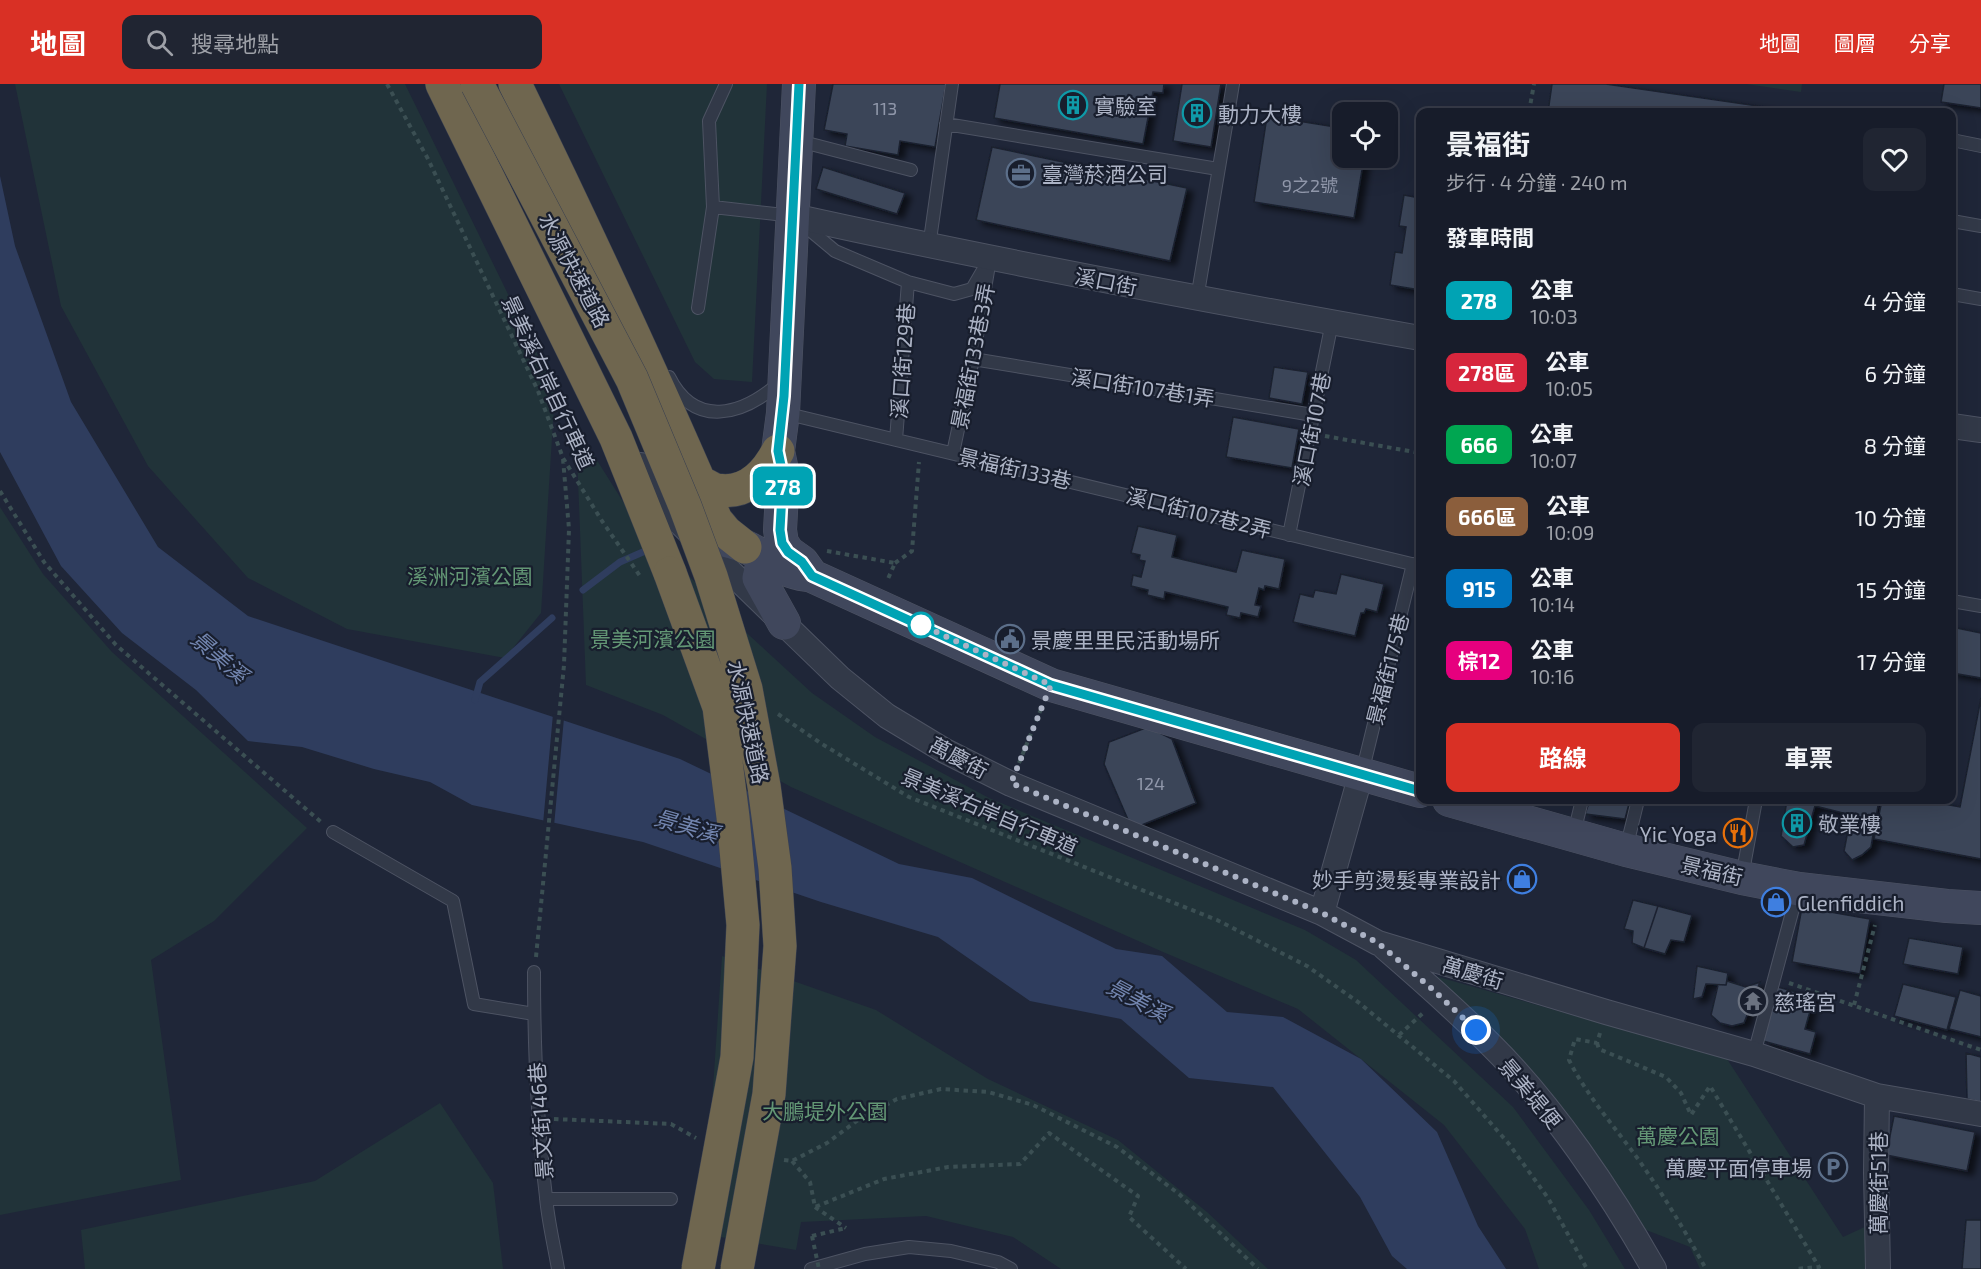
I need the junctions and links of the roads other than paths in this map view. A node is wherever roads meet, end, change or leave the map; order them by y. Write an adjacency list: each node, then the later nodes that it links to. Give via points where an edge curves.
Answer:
1 (442, 84): 76 (highway, 水源快速道路, bridge, via 616,438 719,707 743,925 737,1057)
2 (452, 84): 21 (street, 萬慶街)
3 (477, 84): 77 (highway, 水源快速道路, bridge, via 632,379 686,506 746,689 775,868 780,946 769,1094)
4 (488, 84): 21 (lane, via 535,180)
5 (515, 84): 42 (highway)
6 (527, 84): 25 (lane)
7 (726, 84): 17 (lane, via 709,121)
8 (799, 84): 12 (street)
9 (952, 84): 11 (lane)
10 (1233, 84): 15 (lane)
11 (946, 124): 15 (lane); 22 (lane)
12 (795, 139): 16 (lane); 18 (street)
13 (1956, 141): 14 (lane)
14 (1981, 146)
15 (1218, 169): 27 (lane)
16 (911, 170)
17 (713, 207): 18 (lane); 29 (lane)
18 (793, 216): 22 (street, 溪口街); 24 (lane, 溪口街129巷, via 835,250); 34 (street)
19 (1956, 222): 20 (lane)
20 (1981, 226)
21 (531, 231): 44 (street, 萬慶街, via 654,489)
22 (929, 247): 23 (street, 溪口街)
23 (990, 258): 24 (lane, 溪口街129巷, via 972,290 954,294); 27 (street, 溪口街); 32 (lane, 景福街133巷3弄)
24 (908, 282): 39 (lane, 溪口街129巷)
25 (625, 287)
26 (1956, 295): 28 (lane)
27 (1197, 299): 30 (street, 溪口街)
28 (1981, 299)
29 (698, 308)
30 (1332, 322): 31 (street, 溪口街); 36 (lane, 溪口街107巷)
31 (1416, 337)
32 (973, 359): 36 (lane, 溪口街107巷1弄); 41 (lane, 景福街133巷3弄)
33 (662, 361): 34 (lane, via 682,397 711,412 752,404)
34 (785, 378): 35 (street)
35 (783, 413): 39 (lane, 景福街133巷); 40 (street)
36 (1313, 415): 45 (lane, 溪口街107巷)
37 (1956, 427): 38 (street)
38 (1981, 430)
39 (896, 440): 41 (lane, 景福街133巷)
40 (778, 451): 42 (highway, via 770,466 747,486 717,490); 50 (street, via 783,475 782,543)
41 (953, 453): 43 (lane, 景福街133巷)
42 (700, 482): 46 (highway, via 716,520)
43 (1110, 490): 45 (lane, 溪口街107巷2弄)
44 (680, 524): 46 (street); 53 (street, 萬慶街)
45 (1289, 535): 47 (lane, 溪口街107巷2弄)
46 (745, 547): 48 (street)
47 (1416, 565)
48 (779, 567): 50 (street); 53 (street, via 768,566 761,570 759,578)
49 (1416, 569): 54 (lane, 景福街175巷)
50 (812, 576): 54 (street, via 1051,685)
51 (1956, 602): 52 (lane)
52 (1981, 606)
53 (783, 623): 66 (street, 萬慶街, via 840,678 887,716 945,751 1011,783)
54 (1361, 774): 55 (street); 66 (street)
55 (1416, 790)
56 (1463, 804): 61 (street, 景福街)
57 (1581, 804): 61 (lane)
58 (1637, 804): 62 (lane)
59 (1755, 804): 63 (lane)
60 (333, 832): 69 (lane, via 453,901 474,1004)
61 (1573, 836): 62 (street, 景福街)
62 (1626, 850): 63 (street, 景福街)
63 (1742, 878): 64 (street, 景福街)
64 (1799, 889): 65 (street, 景福街); 70 (lane)
65 (1981, 908)
66 (1322, 913): 67 (street, 萬慶街)
67 (1378, 943): 70 (street, 萬慶街); 80 (street, 景美堤便, via 1491,1045 1544,1104 1602,1185)
68 (534, 972): 69 (lane, 景文街146巷)
69 (534, 1014): 73 (lane, 景文街146巷)
70 (1754, 1054): 71 (street, 萬慶街)
71 (1877, 1096): 72 (street, 萬慶街); 81 (street, 萬慶街51巷)
72 (1981, 1114)
73 (546, 1199): 74 (lane); 75 (lane, 景文街146巷)
74 (671, 1199)
75 (558, 1269)
76 (698, 1269)
77 (737, 1269)
78 (810, 1269): 79 (lane, via 909,1247 999,1262)
79 (1011, 1269)
80 (1654, 1269)
81 (1878, 1269)

